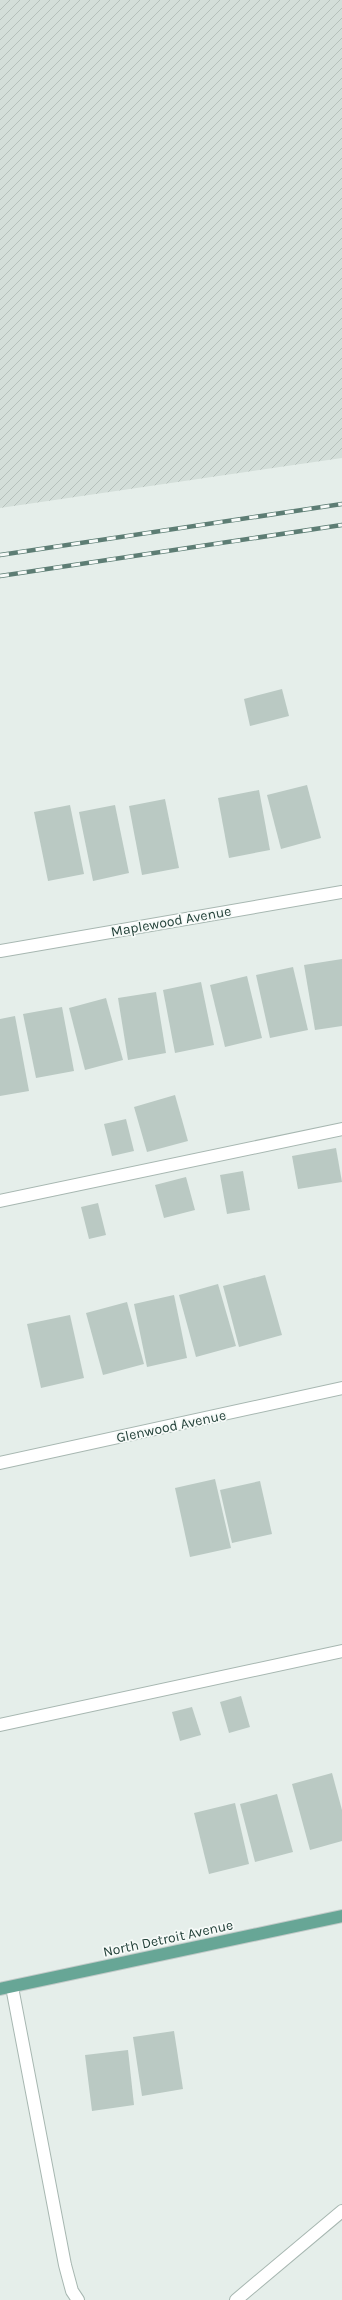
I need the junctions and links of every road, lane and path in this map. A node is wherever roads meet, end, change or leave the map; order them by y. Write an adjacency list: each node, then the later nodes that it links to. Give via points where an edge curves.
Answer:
1 (342, 892): 2 (street, Maplewood Avenue)
2 (0, 951)
3 (342, 1129): 4 (street)
4 (0, 1201)
5 (342, 1388): 6 (street, Glenwood Avenue)
6 (0, 1463)
7 (342, 1651): 8 (street)
8 (0, 1725)
9 (342, 1916): 10 (main road, North Detroit Avenue)
10 (12, 1986): 11 (main road, North Detroit Avenue); 13 (street, via 65,2265 72,2291)
11 (0, 1989)
12 (342, 2211): 14 (street)
13 (78, 2300)
14 (236, 2300)

